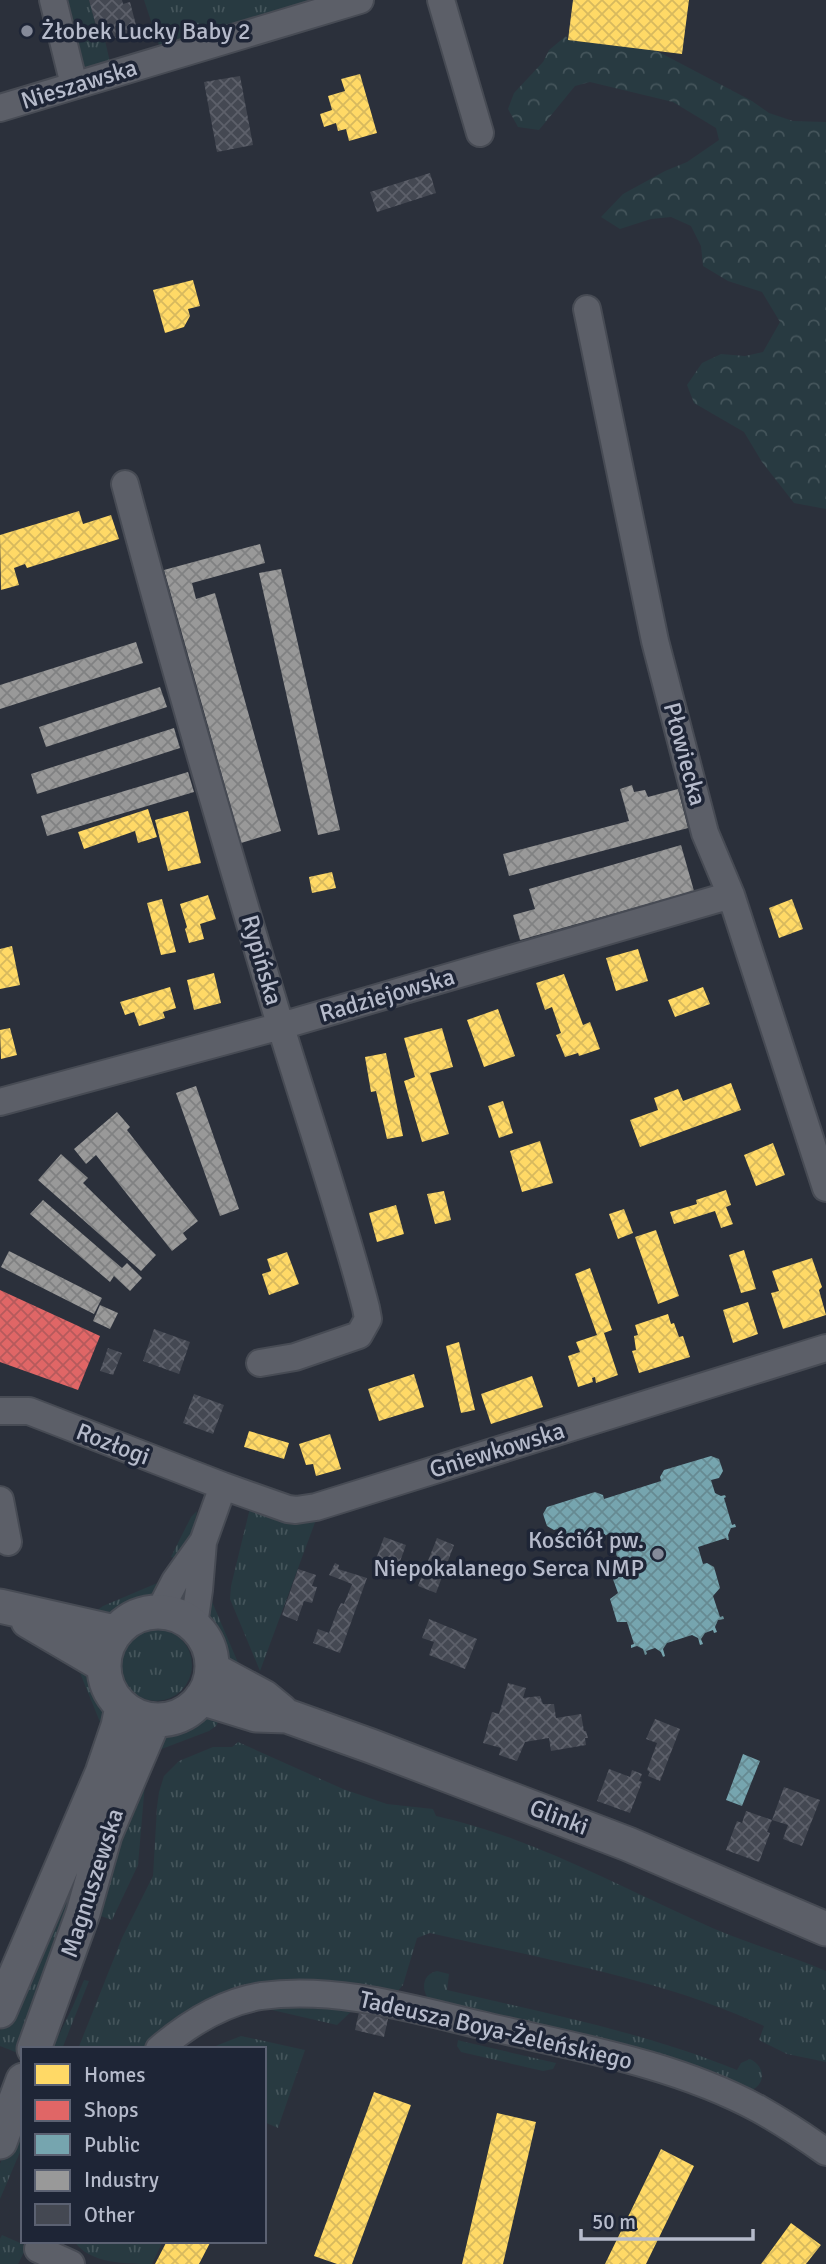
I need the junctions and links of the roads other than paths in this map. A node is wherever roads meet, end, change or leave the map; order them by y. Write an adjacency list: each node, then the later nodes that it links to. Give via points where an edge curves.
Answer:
1 (53, 0): 4 (street)
2 (360, 0): 4 (street, Nieszawska)
3 (442, 0): 6 (street)
4 (74, 85): 5 (street, Nieszawska)
5 (0, 108)
6 (480, 133)
7 (587, 309): 9 (street, Płowiecka, via 655,641 705,833)
8 (125, 484): 10 (street, Rypińska)
9 (732, 895): 10 (street, Radziejowska); 12 (street, Płowiecka)
10 (281, 1026): 11 (street, Radziejowska); 14 (street, Rypińska, via 331,1182 368,1319 359,1335 295,1357)
11 (0, 1102)
12 (826, 1188)
13 (826, 1348): 16 (street, Gniewkowska, via 316,1507 296,1510)
14 (260, 1363)
15 (0, 1411): 16 (street, Rozłogi, via 29,1411)
16 (223, 1486): 19 (street)
17 (0, 1500): 18 (street)
18 (9, 1542)
19 (203, 1542): 21 (street); 22 (street)
20 (4, 1607): 23 (street); 24 (street)
21 (159, 1612): 22 (street); 23 (street, via 135,1617)
22 (194, 1625): 25 (street, via 208,1645)
23 (115, 1632): 24 (street)
24 (103, 1665): 26 (street, via 110,1692)
25 (206, 1683): 27 (street, via 192,1708); 28 (street, Glinki, via 264,1697 287,1716 578,1824)
26 (122, 1707): 27 (street); 29 (street, Magnuszewska, via 102,1773)
27 (154, 1720): 30 (street, Magnuszewska, via 105,1835 83,1913)
28 (826, 1929)
29 (0, 2011)
30 (35, 2047)
31 (162, 2047): 34 (street, Tadeusza Boya-Żeleńskiego, via 215,2011 238,2002 309,1992 349,1996 679,2075 760,2109)
32 (21, 2085): 33 (street)
33 (0, 2142)
34 (826, 2152)
35 (37, 2251): 36 (street)
36 (71, 2264)

